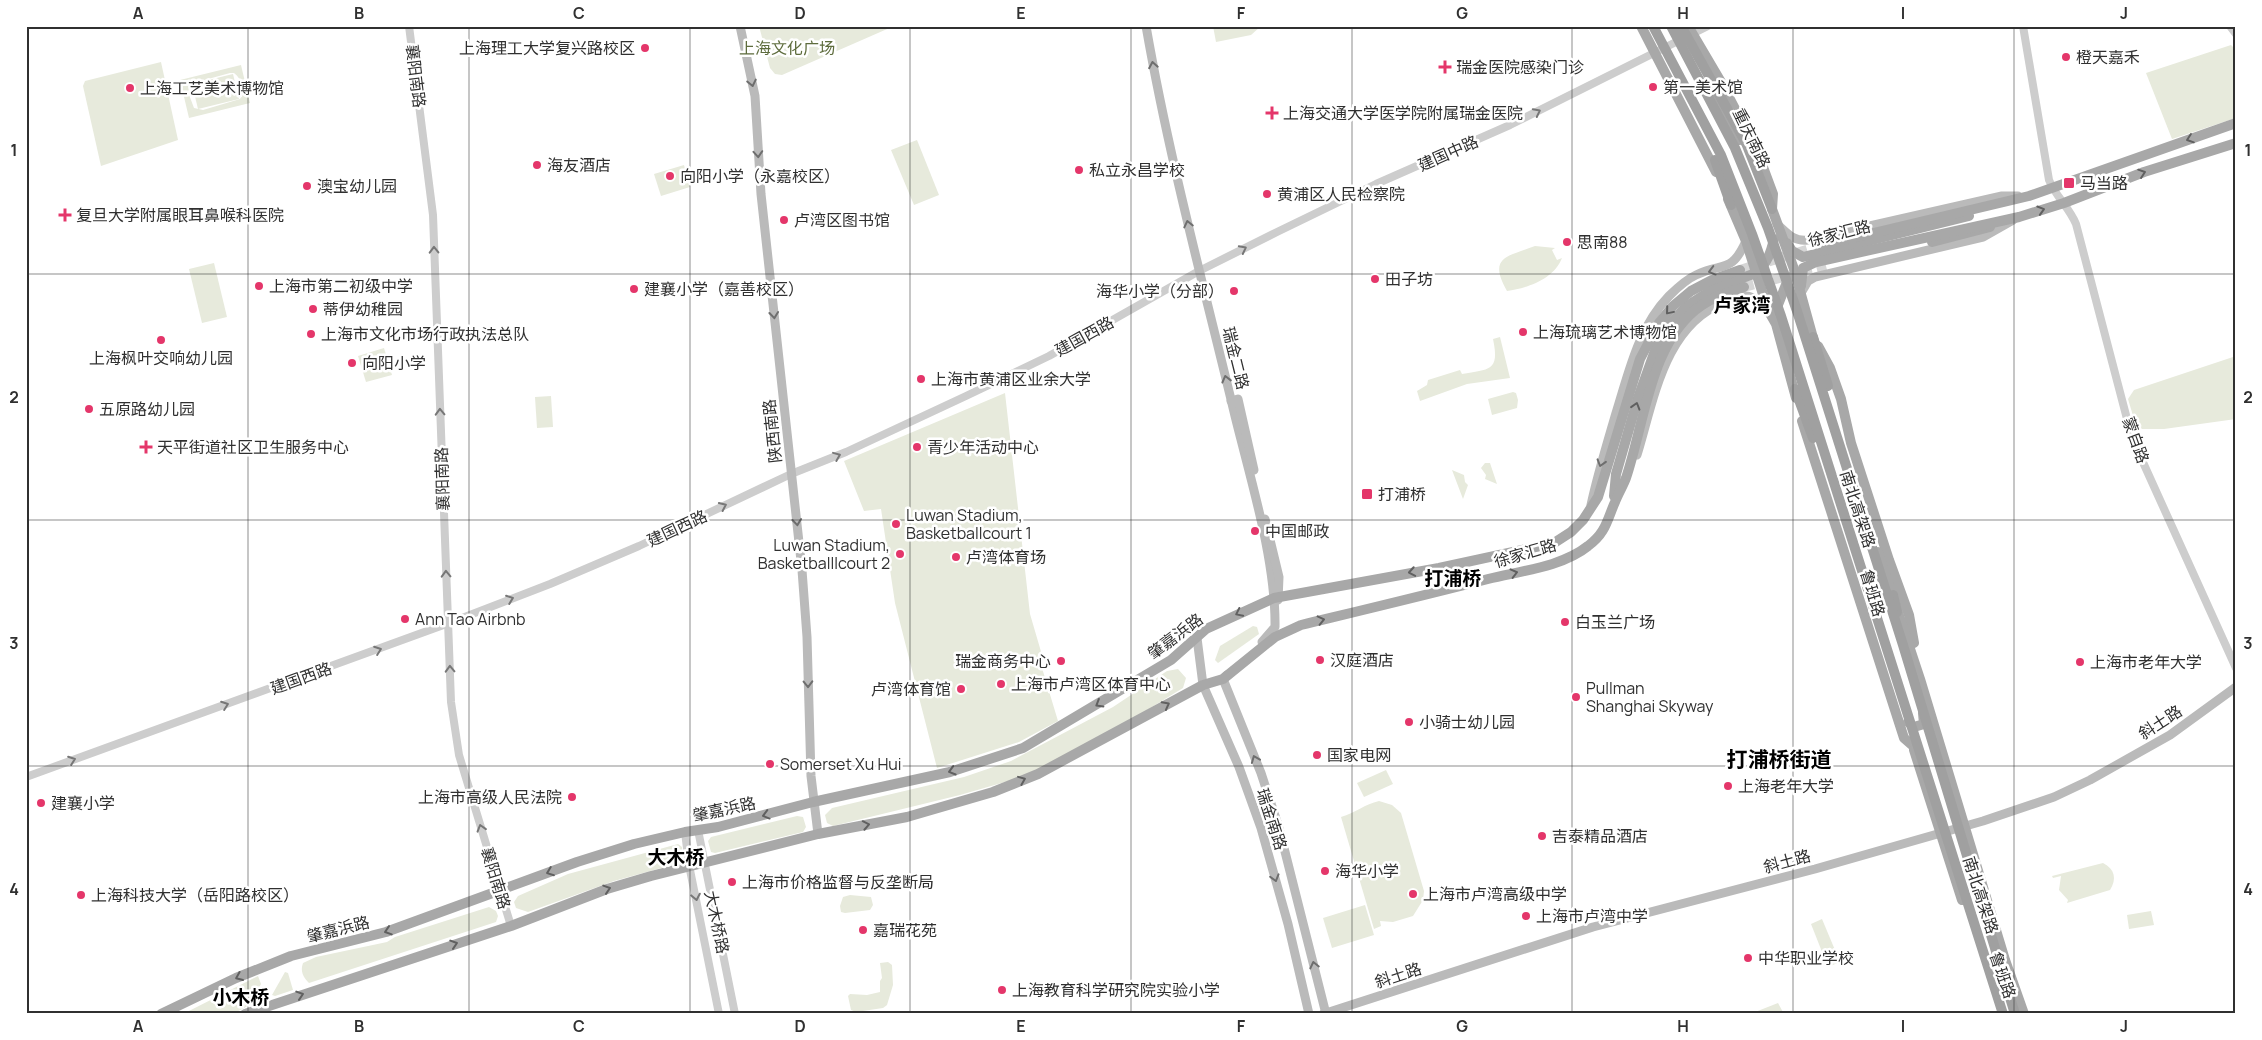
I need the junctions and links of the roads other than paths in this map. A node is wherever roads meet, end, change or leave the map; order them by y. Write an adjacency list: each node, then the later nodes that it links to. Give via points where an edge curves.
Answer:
1 (409, 26): 46 (street, 襄阳南路, one-way to 1, via 433,215)
2 (740, 26): 40 (main road, 陕西南路, one-way to 40, via 755,96 761,194)
3 (1146, 26): 32 (main road, 瑞金二路, one-way to 3)
4 (1641, 26): 15 (main road)
5 (1646, 26): 21 (highway, via 1716,160)
6 (1652, 26): 15 (main road); 57 (highway, 南北高架路, bridge, via 1721,155 1752,234)
7 (1671, 26): 48 (highway, 南北高架路, bridge, via 1735,148 1768,228)
8 (1677, 26): 13 (main road, 重庆南路)
9 (1681, 26): 22 (highway, bridge, via 1746,143)
10 (1708, 26): 13 (street, 建国中路)
11 (2023, 26): 18 (street)
12 (2230, 26): 14 (street)
13 (1688, 32): 15 (street, 建国中路); 22 (main road, 重庆南路, via 1721,82 1757,151 1773,194)
14 (2236, 34)
15 (1659, 50): 21 (main road); 24 (street, 建国中路, one-way to 15, via 1510,125)
16 (2236, 123): 18 (main road, 徐家汇路, one-way to 18)
17 (2236, 143): 20 (main road, 徐家汇路, one-way to 17, via 2144,172)
18 (2052, 188): 19 (main road, 徐家汇路); 20 (street)
19 (2028, 196): 25 (main road, via 2002,196 1800,241); 27 (main road, 徐家汇路); 28 (main road, 徐家汇路, via 2011,206)
20 (2064, 203): 23 (main road, 徐家汇路, one-way to 20); 49 (street, 蒙自路, via 2076,224 2132,438)
21 (1731, 205): 26 (main road)
22 (1772, 209): 25 (main road, 重庆南路)
23 (2018, 217): 29 (main road, via 1976,233); 35 (main road, 徐家汇路, via 1816,262 1803,268)
24 (1302, 220): 32 (street, 建国西路, one-way to 24)
25 (1776, 223): 28 (main road, 徐家汇路, via 1792,251 1803,257); 30 (main road, 重庆南路); 33 (main road, via 1772,249)
26 (1746, 241): 33 (main road); 42 (main road, 徐家汇路, one-way to 42, via 1737,259 1727,266 1695,275 1669,296 1650,319 1631,360)
27 (1823, 245)
28 (1813, 256): 30 (main road)
29 (1826, 266)
30 (1794, 269): 35 (main road, 鲁班路); 37 (main road, via 1776,309)
31 (1740, 270): 42 (main road, 徐家汇路, one-way to 42, via 1691,291 1659,323 1640,359 1602,488)
32 (1199, 271): 40 (street, 建国西路, one-way to 32, via 846,452 1049,356); 45 (main road, 瑞金二路, one-way to 32, via 1278,577 1235,400)
33 (1756, 273): 36 (main road, 鲁班路); 41 (main road, 徐家汇路, one-way to 33, via 1616,474 1657,345 1687,306 1714,288)
34 (1744, 287): 41 (main road, 徐家汇路, via 1718,295 1701,306 1668,342 1657,369 1626,478)
35 (1801, 293): 38 (main road, 鲁班路)
36 (1768, 310): 37 (main road, 鲁班路); 41 (main road, 徐家汇路, via 1756,298 1739,296 1714,306 1686,330 1663,369 1630,482)
37 (1776, 324): 39 (main road, 鲁班路)
38 (1813, 337): 48 (highway, bridge); 48 (main road, 鲁班路, via 1816,357 1858,493); 48 (main road, 鲁班路, via 1830,368 1841,399 1889,560 1909,614)
39 (1795, 389): 43 (main road, 鲁班路, via 1803,399); 44 (main road, 鲁班路, via 1799,413); 57 (highway, bridge, via 1894,692)
40 (791, 474): 46 (street, 建国西路, one-way to 40, via 550,584); 59 (main road, 陕西南路, one-way to 59, via 807,637)
41 (1614, 504): 50 (main road, 徐家汇路, one-way to 41, via 1275,637 1301,625 1571,556 1600,535)
42 (1591, 505): 45 (main road, 徐家汇路, one-way to 45, via 1583,520 1554,543 1439,568)
43 (1853, 546): 44 (main road); 54 (main road, 鲁班路)
44 (1848, 564): 56 (main road, 鲁班路, via 1904,738)
45 (1276, 597): 47 (main road, 肇嘉浜路, one-way to 47, via 1206,629); 50 (main road, 瑞金二路, via 1275,627 1270,635)
46 (449, 623): 58 (street, 建国西路, one-way to 46); 67 (street, 襄阳南路, one-way to 46, via 457,744 451,702)
47 (1197, 638): 51 (main road, 瑞金南路); 59 (main road, 肇嘉浜路, one-way to 59, via 1171,660 1023,748 950,772)
48 (1907, 640): 53 (main road, 鲁班路); 55 (main road, 鲁班路); 76 (highway, 南北高架路, bridge)
49 (2236, 668)
50 (1223, 678): 51 (main road); 69 (main road, 瑞金南路, one-way to 50, via 1279,828)
51 (1203, 685): 64 (main road, one-way to 51, via 907,817 993,792 1038,774); 74 (main road, 瑞金南路, one-way to 74, via 1239,767 1260,828 1288,924)
52 (2236, 687): 60 (main road, 斜土路, via 2170,735 2090,780 2054,797)
53 (1920, 700): 54 (main road, 鲁班路, via 1924,724 1914,727); 55 (main road, 鲁班路, via 1928,723)
54 (1908, 722): 56 (main road, 鲁班路)
55 (1933, 725): 60 (main road, 鲁班路)
56 (1912, 745): 63 (main road, 鲁班路)
57 (1920, 754): 75 (highway, 南北高架路, bridge)
58 (26, 777)
59 (813, 802): 61 (main road, 肇嘉浜路, one-way to 61, via 718,828); 64 (main road, 陕西南路)
60 (1965, 826): 63 (main road, 斜土路); 77 (main road, 鲁班路)
61 (698, 830): 62 (main road, 肇嘉浜路); 65 (street, 大木桥路)
62 (685, 832): 66 (street, 大木桥路); 67 (main road, 肇嘉浜路, one-way to 67, via 578,862)
63 (1939, 832): 69 (main road, 斜土路, via 1815,869 1593,928); 75 (main road, 鲁班路)
64 (818, 834): 65 (main road)
65 (704, 862): 66 (main road); 73 (street, 大木桥路)
66 (689, 865): 68 (main road, one-way to 66, via 607,889); 72 (street, 大木桥路, one-way to 72)
67 (500, 891): 68 (street, 襄阳南路); 70 (main road, 肇嘉浜路, one-way to 70, via 386,932 284,959)
68 (511, 926): 71 (main road, one-way to 68)
69 (1325, 1013)
70 (161, 1014)
71 (245, 1014)
72 (719, 1014)
73 (735, 1014)
74 (1309, 1014)
75 (2002, 1014)
76 (2015, 1014)
77 (2024, 1014)

